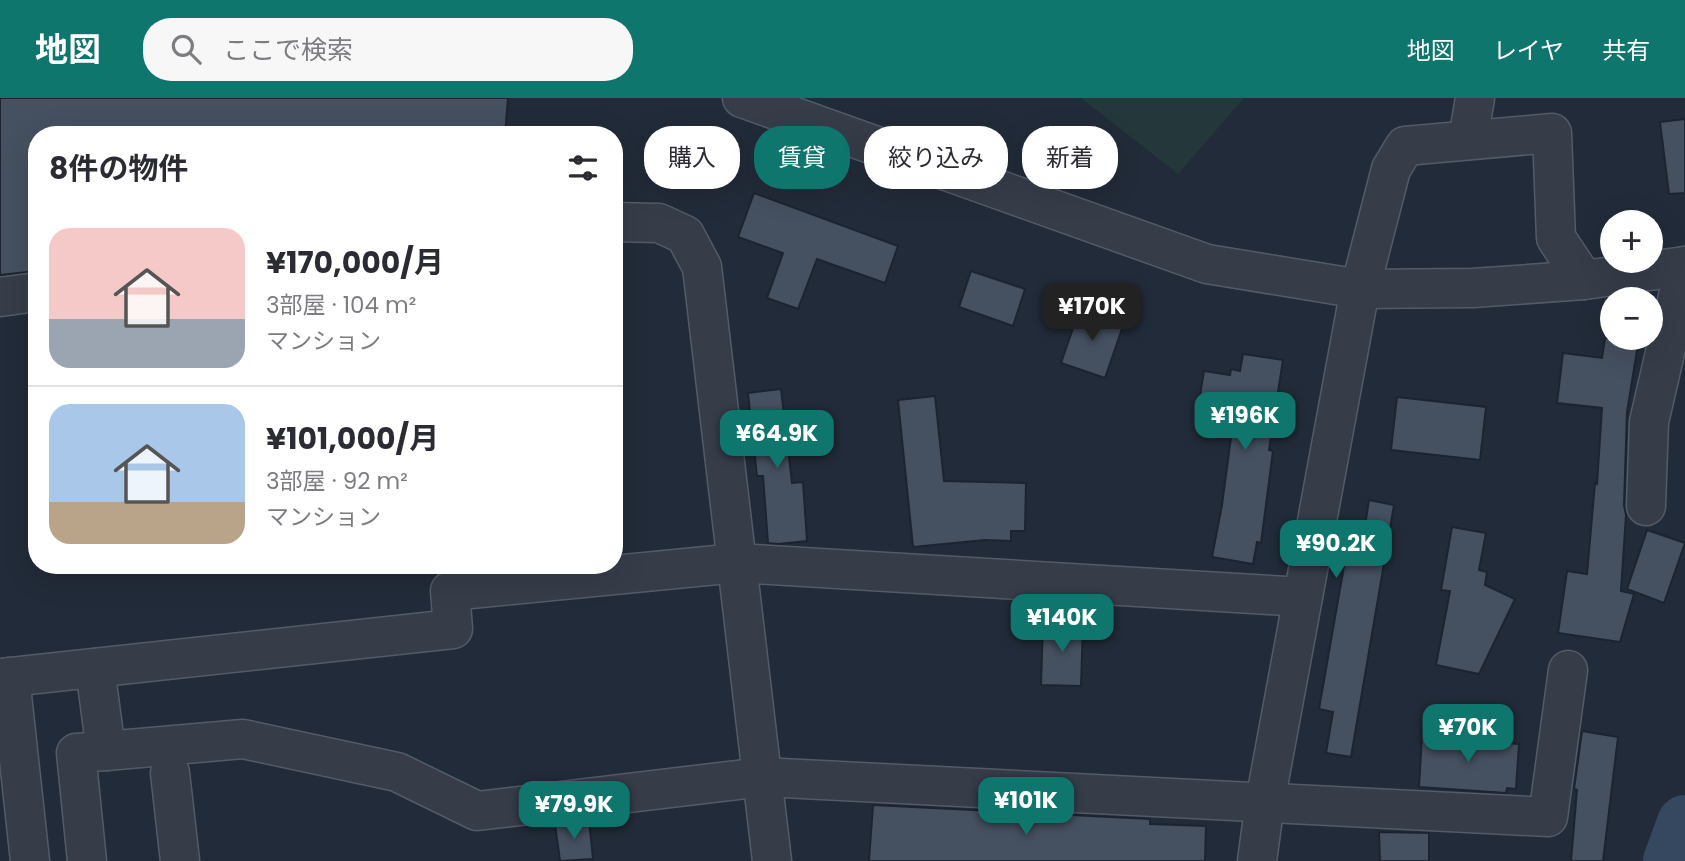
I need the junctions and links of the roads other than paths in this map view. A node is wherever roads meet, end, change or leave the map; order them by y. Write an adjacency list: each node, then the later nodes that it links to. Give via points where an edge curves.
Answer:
1 (742, 98): 7 (street, via 1207,264)
2 (1475, 98): 3 (street)
3 (1468, 140): 6 (street, via 1552,133 1556,238); 7 (street, via 1405,146 1391,169)
4 (623, 222): 11 (street, via 659,223 685,235 702,267)
5 (1685, 266): 6 (street); 10 (street, via 1649,422)
6 (1584, 280): 7 (street, via 1473,288)
7 (1360, 289): 14 (street)
8 (28, 293): 9 (street)
9 (0, 297)
10 (1646, 506)
11 (737, 562): 13 (street); 14 (street); 20 (street)
12 (618, 574): 15 (street, via 450,591 453,629)
13 (623, 574)
14 (1303, 597): 21 (street)
15 (95, 668): 17 (street); 18 (street)
16 (1568, 670): 21 (street, via 1548,817)
17 (5, 678): 22 (street)
18 (106, 751): 20 (street, via 243,739 397,772 477,811); 23 (street, via 76,753)
19 (170, 773): 24 (street)
20 (762, 777): 21 (street); 25 (street)
21 (1265, 802): 26 (street)
22 (30, 861)
23 (87, 861)
24 (180, 861)
25 (772, 861)
26 (1257, 861)

